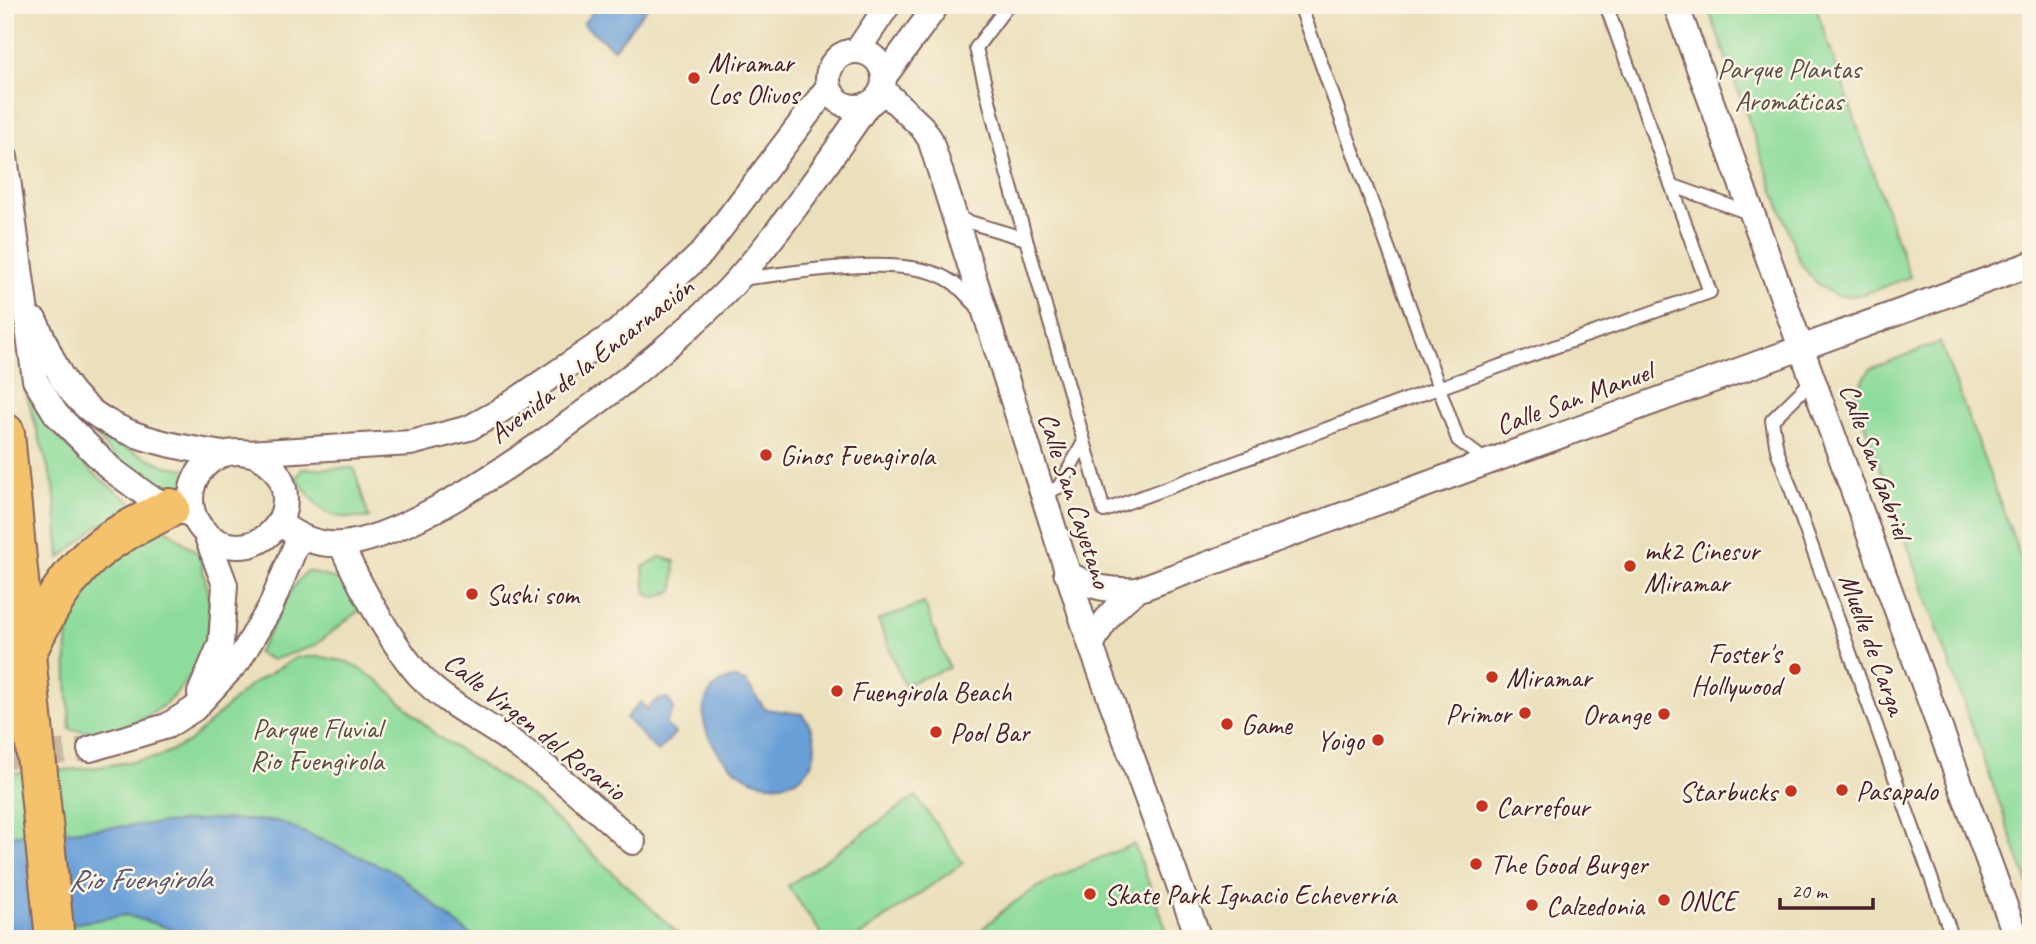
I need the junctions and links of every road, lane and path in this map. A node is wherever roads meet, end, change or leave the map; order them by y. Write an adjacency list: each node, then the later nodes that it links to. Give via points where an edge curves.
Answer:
1 (888, 5): 7 (street, Avenida de la Encarnación)
2 (937, 5): 9 (street, Avenida de la Encarnación)
3 (1008, 5): 14 (lane, via 976,48)
4 (1300, 5): 21 (lane)
5 (1606, 5): 11 (lane)
6 (1676, 5): 12 (street, Calle San Gabriel)
7 (857, 51): 8 (street, Avenida de la Encarnación, via 833,62); 9 (street, via 872,56 882,68)
8 (829, 86): 9 (street, via 846,104); 24 (street, Avenida de la Encarnación, via 702,253 617,332 500,411 469,428 411,443)
9 (878, 90): 13 (street, Calle San Cayetano, via 930,139); 16 (street, Avenida de la Encarnación)
10 (5, 156): 17 (street)
11 (1671, 185): 12 (lane); 21 (lane, via 1710,292)
12 (1753, 214): 19 (street, Calle San Gabriel)
13 (956, 218): 14 (lane); 18 (street, Calle San Cayetano)
14 (1026, 239): 23 (lane)
15 (2031, 264): 19 (street, Calle San Manuel)
16 (738, 279): 18 (lane, via 886,265 912,267 951,281); 30 (street, Avenida de la Encarnación, via 688,328 527,452 396,530)
17 (27, 304): 24 (street, via 66,384 96,417 136,435); 27 (street, via 35,380 56,414 110,469)
18 (983, 312): 26 (street, Calle San Cayetano)
19 (1802, 347): 20 (street, Calle San Gabriel); 25 (street, Calle San Manuel)
20 (1814, 379): 40 (lane, Muelle de Carga, via 1772,420 1777,450); 41 (street, Calle San Gabriel)
21 (1438, 388): 23 (lane, via 1104,512); 25 (lane, via 1458,440)
22 (5, 433): 34 (highway)
23 (1084, 442): 26 (lane, via 1059,487)
24 (234, 454): 27 (street, via 209,461 199,473); 28 (street, via 272,467 281,479 285,494)
25 (1488, 461): 32 (street, Calle San Manuel)
26 (1041, 495): 31 (street, Calle San Cayetano)
27 (190, 519): 28 (street, via 230,545 268,535); 34 (highway, via 107,543 50,604); 35 (street, via 225,585 221,643)
28 (279, 522): 29 (street)
29 (299, 538): 30 (street, Avenida de la Encarnación); 35 (street, via 270,608 239,660)
30 (341, 544): 37 (street, Calle Virgen del Rosario, via 351,569 419,674 447,701 554,772)
31 (1066, 572): 32 (street, Calle San Manuel, via 1108,591); 33 (street, Calle San Cayetano)
32 (1138, 590): 33 (street, Calle San Manuel, via 1102,622)
33 (1091, 646): 39 (street, Calle San Cayetano)
34 (26, 654): 38 (highway, bridge)
35 (194, 709): 36 (street, via 167,726)
36 (90, 749)
37 (634, 842)
38 (55, 939)
39 (1199, 939)
40 (1953, 939)
41 (2017, 939)

